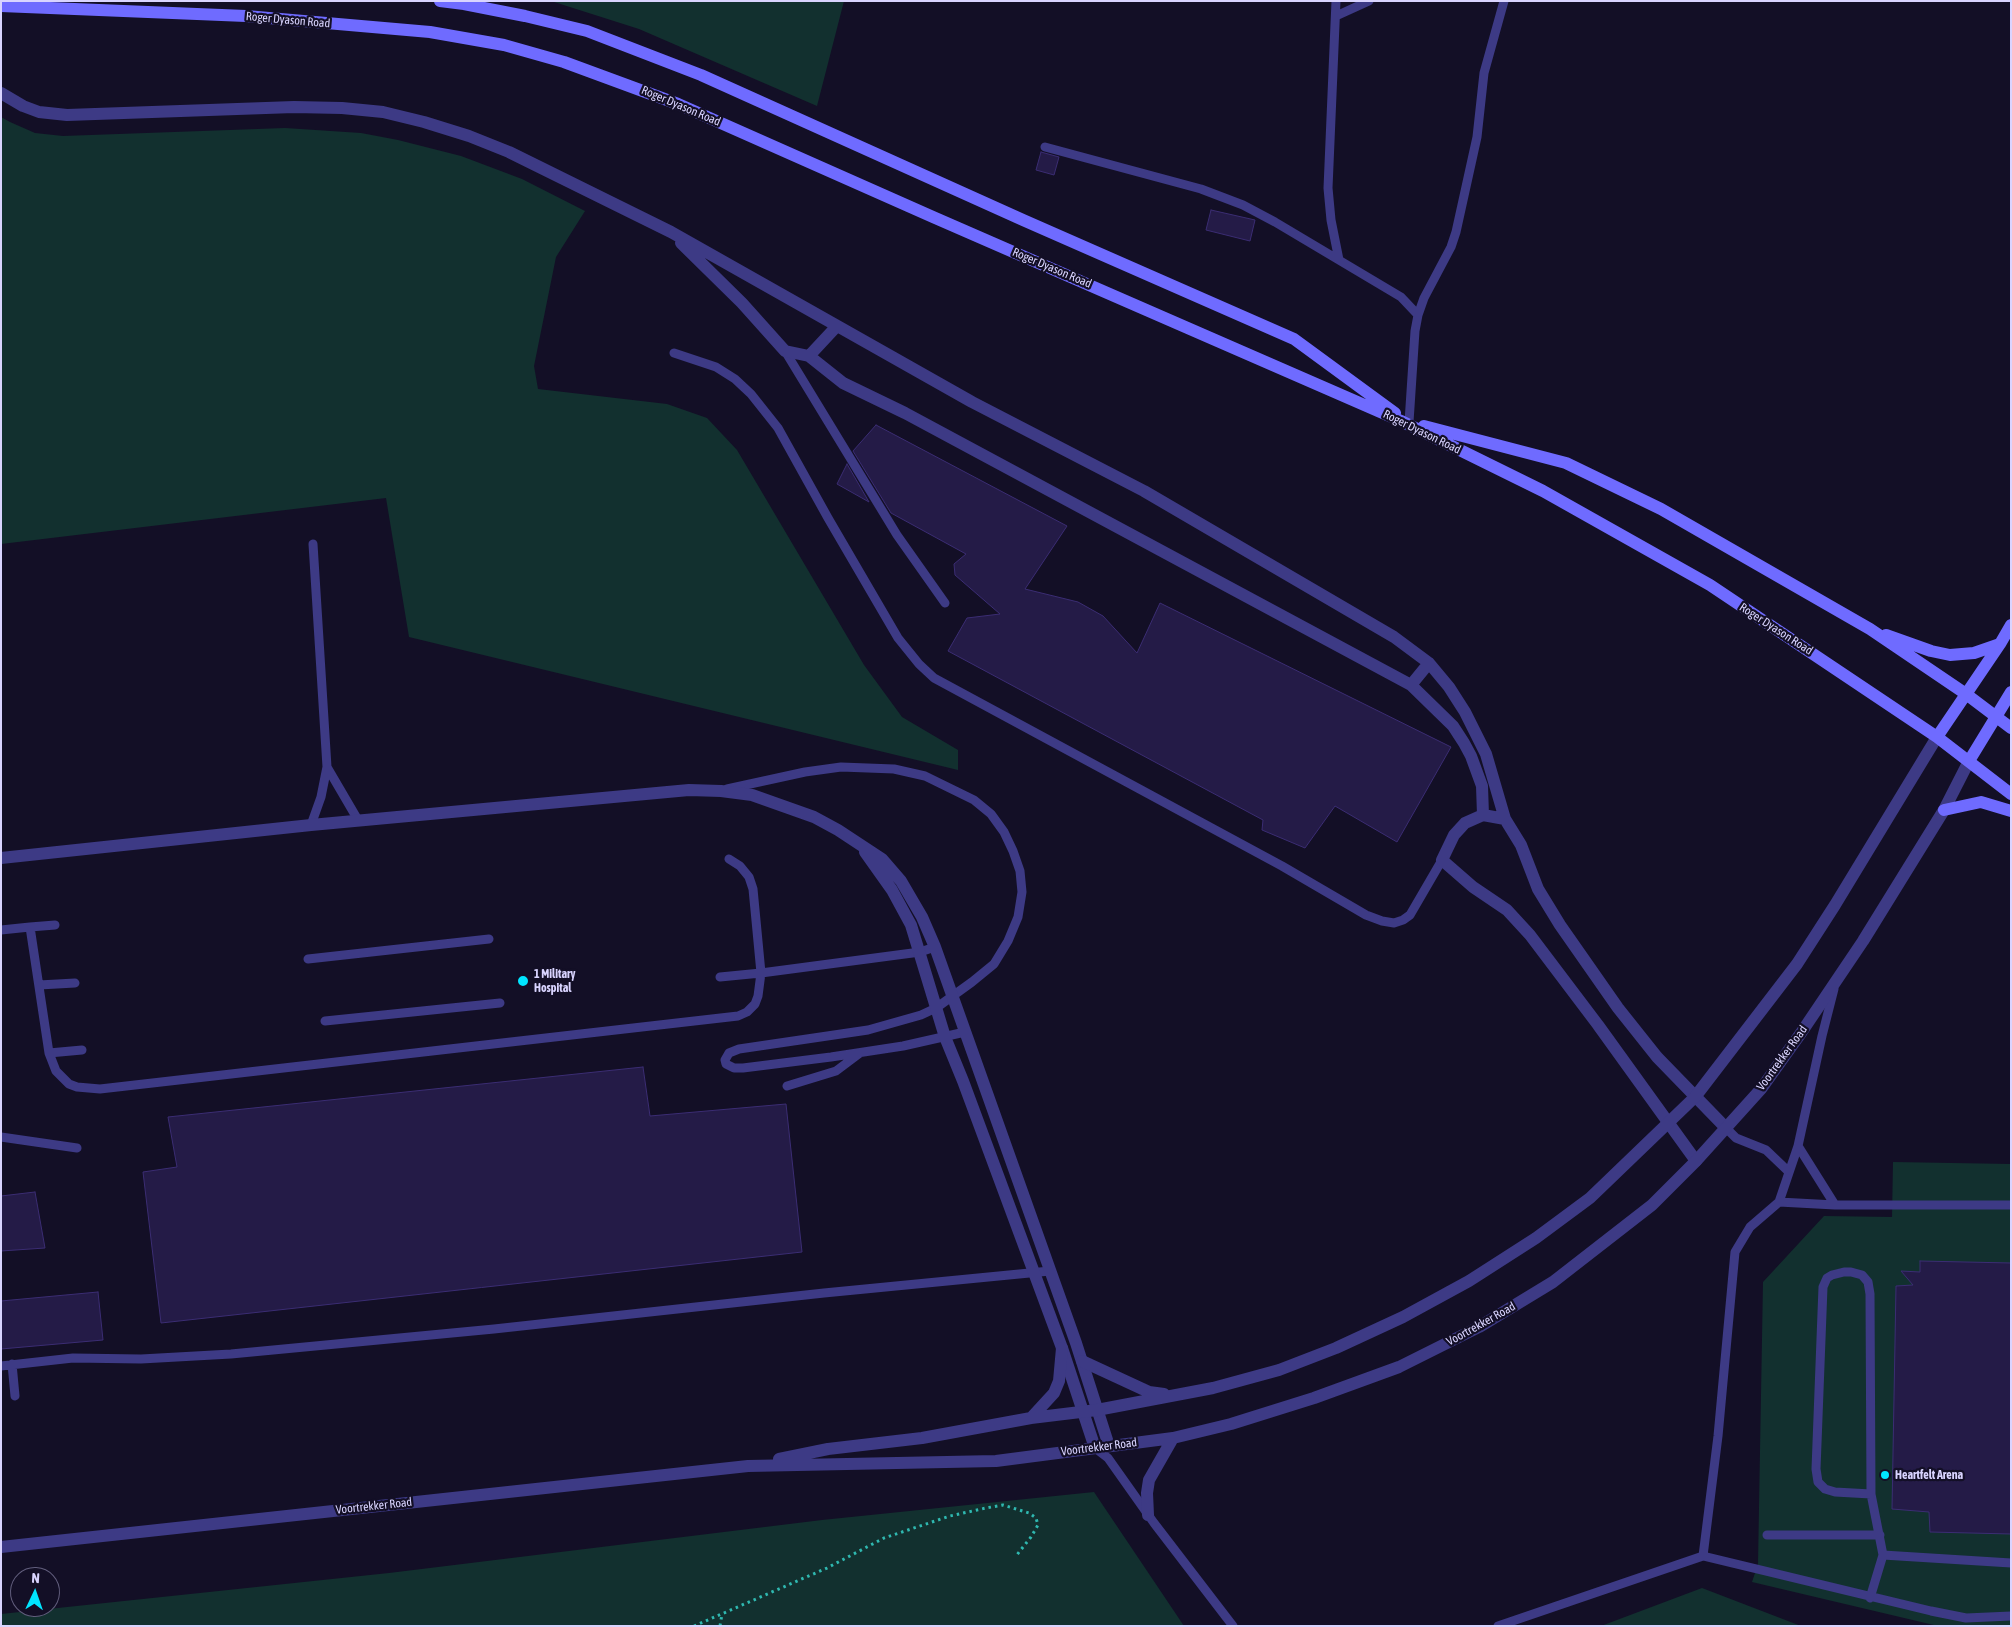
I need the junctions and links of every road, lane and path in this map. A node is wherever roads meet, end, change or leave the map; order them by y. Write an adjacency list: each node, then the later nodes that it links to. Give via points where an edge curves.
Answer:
1 (440, 1): 18 (main road, Roger Dyason Road, via 499,10 587,30 701,75 1294,339)
2 (1336, 1): 8 (lane)
3 (1370, 1): 8 (lane)
4 (1504, 1): 13 (lane, via 1484,74 1477,137 1456,232)
5 (1, 6): 6 (main road, Roger Dyason Road)
6 (36, 7): 7 (main road); 30 (main road, Roger Dyason Road, via 246,16 430,32 504,45 564,62 678,104 1401,421 1543,491 1710,585)
7 (1, 14)
8 (1336, 16): 12 (lane, via 1328,188)
9 (1, 93): 11 (street, via 39,112 67,114 294,107 383,112 442,127 509,152)
10 (1044, 147): 12 (lane, via 1222,196 1259,213)
11 (671, 232): 14 (street); 15 (street)
12 (1339, 260): 13 (lane, via 1400,297)
13 (1418, 315): 18 (lane)
14 (836, 327): 17 (street); 24 (street, via 1144,491 1394,637)
15 (785, 351): 17 (street); 20 (lane, via 897,535)
16 (674, 353): 44 (lane, via 716,367 751,394 778,428 898,638 918,664 934,678 1382,921 1394,922 1410,915)
17 (810, 356): 25 (street, via 824,370 852,388 905,413)
18 (1409, 422): 22 (main road, Roger Dyason Road, via 1566,463 1661,509)
19 (313, 544): 32 (lane)
20 (944, 602)
21 (2011, 625): 23 (main road)
22 (1870, 629): 23 (main road, via 1950,655 1974,653); 27 (main road, Roger Dyason Road)
23 (2000, 644): 27 (main road)
24 (1429, 662): 25 (street); 38 (street, via 1465,712 1486,754)
25 (1411, 685): 37 (street, via 1453,726 1472,756 1482,786)
26 (2011, 692): 28 (main road)
27 (1966, 694): 28 (main road, Roger Dyason Road); 30 (main road)
28 (1996, 716): 29 (main road, Roger Dyason Road); 31 (main road)
29 (2011, 728)
30 (1937, 737): 31 (main road, Roger Dyason Road); 65 (street, Voortrekker Road, via 1797,964)
31 (1969, 761): 34 (main road, Roger Dyason Road); 35 (street, Voortrekker Road)
32 (327, 767): 39 (lane); 40 (lane)
33 (722, 791): 39 (street, via 656,791); 41 (street, via 788,806 814,817); 62 (lane, via 841,767 894,769 925,776 974,800 1004,832 1020,871 1022,892 1018,917 994,964 950,999 921,1015 859,1031 739,1049 727,1057 726,1064 743,1068)
34 (2011, 794)
35 (1944, 810): 36 (main road, via 1981,802); 55 (street, Voortrekker Road)
36 (2011, 811)
37 (1484, 815): 38 (street); 44 (street, via 1459,829)
38 (1505, 818): 65 (street, via 1521,845 1538,889 1560,925 1618,1008 1657,1057)
39 (358, 820): 40 (street)
40 (311, 825): 42 (street)
41 (859, 844): 49 (street, via 882,859 901,881); 50 (street, via 903,908)
42 (1, 858)
43 (729, 859): 52 (lane, via 749,877 753,889)
44 (1442, 860): 66 (street, via 1507,910 1530,935)
45 (55, 925): 46 (lane)
46 (30, 927): 47 (lane); 56 (lane)
47 (1, 930)
48 (489, 939): 51 (lane)
49 (935, 946): 50 (lane); 59 (street)
50 (920, 952): 52 (lane); 60 (street)
51 (308, 959)
52 (761, 973): 53 (lane); 63 (lane, via 755,1004 738,1016 226,1076 85,1089 61,1078)
53 (720, 977)
54 (76, 983): 56 (lane)
55 (1836, 983): 67 (street, Voortrekker Road, via 1761,1088); 69 (lane)
56 (39, 985): 63 (lane)
57 (500, 1003): 58 (lane)
58 (325, 1022)
59 (965, 1032): 60 (lane); 76 (street)
60 (945, 1037): 62 (lane); 77 (street)
61 (82, 1050): 63 (lane)
62 (860, 1052): 64 (lane, via 836,1070)
63 (50, 1053)
64 (787, 1086)
65 (1695, 1097): 66 (street, Voortrekker Road); 67 (street)
66 (1669, 1123): 71 (street); 83 (street, Voortrekker Road, via 1590,1198 1536,1238 1461,1286 1336,1348 1278,1370)
67 (1726, 1128): 71 (street, Voortrekker Road); 72 (lane, via 1736,1138 1766,1150)
68 (1, 1137): 70 (lane)
69 (1798, 1146): 72 (lane); 74 (lane)
70 (77, 1148)
71 (1696, 1161): 87 (street, Voortrekker Road, via 1652,1205 1603,1244 1553,1282 1479,1327 1399,1368 1231,1424)
72 (1789, 1172): 73 (lane)
73 (1779, 1202): 74 (lane); 98 (lane, via 1750,1227 1735,1252)
74 (1835, 1205): 75 (lane)
75 (2011, 1205)
76 (1050, 1271): 77 (lane); 79 (street)
77 (1034, 1273): 78 (street); 80 (lane, via 231,1354 141,1359 73,1358)
78 (1062, 1348): 85 (street); 86 (street, via 1059,1381 1054,1393)
79 (1082, 1361): 83 (street, via 1149,1392); 84 (street)
80 (12, 1364): 81 (lane); 82 (lane)
81 (1, 1366)
82 (15, 1396)
83 (1176, 1396): 84 (street, Voortrekker Road)
84 (1098, 1410): 85 (street, Voortrekker Road); 89 (street)
85 (1082, 1412): 86 (street, Voortrekker Road); 88 (street)
86 (1031, 1418): 90 (street, Voortrekker Road, via 922,1438 828,1449)
87 (1173, 1438): 89 (street, Voortrekker Road); 92 (street, via 1150,1480)
88 (1095, 1448): 89 (street, Voortrekker Road); 90 (street, Voortrekker Road, via 996,1460)
89 (1108, 1452): 92 (lane)
90 (748, 1466): 95 (street, Voortrekker Road)
91 (1871, 1494): 91 (lane, via 1868,1282 1862,1275 1844,1272 1827,1278 1823,1287 1816,1469 1818,1482 1825,1489); 94 (lane)
92 (1148, 1515): 105 (lane)
93 (1767, 1535): 94 (lane)
94 (1880, 1535): 96 (lane)
95 (1, 1547)
96 (1883, 1554): 99 (lane); 100 (lane)
97 (1016, 1556): 101 (path, via 1038,1524 1036,1518 1003,1505 986,1508 884,1538 827,1568)
98 (1703, 1556): 100 (lane); 106 (lane)
99 (2011, 1562)
100 (1870, 1598): 102 (lane, via 1966,1618)
101 (722, 1614): 103 (path); 104 (path)
102 (2011, 1616)
103 (694, 1626)
104 (720, 1626)
105 (1233, 1626)
106 (1498, 1626)

